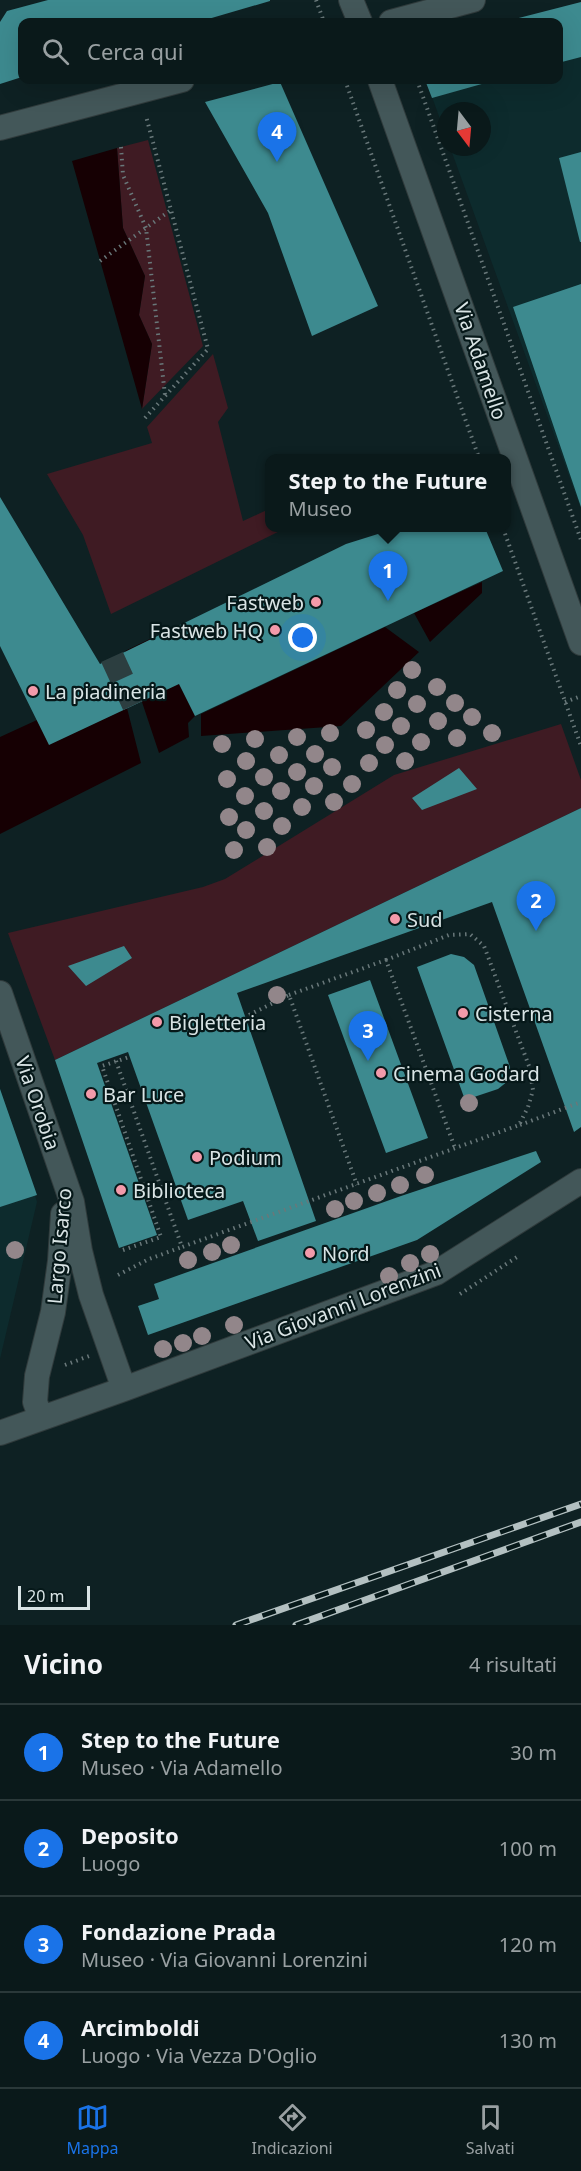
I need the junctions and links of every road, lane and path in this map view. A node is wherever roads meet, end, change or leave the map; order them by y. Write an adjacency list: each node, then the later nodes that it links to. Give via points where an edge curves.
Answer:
1 (316, 0): 4 (path)
2 (351, 0): 5 (street)
3 (472, 0): 6 (street)
4 (323, 18)
5 (358, 18)
6 (406, 18)
7 (167, 84): 12 (street)
8 (346, 84): 19 (path)
9 (381, 84): 22 (street, Via Adamello)
10 (418, 84): 21 (path)
11 (146, 116): 14 (path)
12 (0, 128)
13 (121, 147): 15 (path, via 123,175)
14 (171, 210): 15 (path); 17 (path, via 208,349)
15 (146, 228): 16 (path); 17 (path)
16 (100, 261)
17 (165, 395): 18 (path)
18 (145, 418)
19 (477, 454)
20 (504, 532): 24 (path)
21 (581, 540)
22 (581, 643)
23 (581, 696): 24 (path)
24 (566, 702): 25 (path)
25 (581, 746)
26 (386, 960): 28 (path); 33 (path, via 449,935 470,934 484,946 533,1090); 34 (path)
27 (0, 993): 35 (street, Via Orobia)
28 (289, 995): 29 (path); 37 (path)
29 (249, 1015)
30 (129, 1057): 31 (path)
31 (116, 1061): 38 (path); 39 (path, via 102,1066 161,1237)
32 (581, 1102): 33 (path)
33 (519, 1125): 34 (path)
34 (455, 1148): 37 (path)
35 (64, 1178): 43 (street, Largo Isarco, via 62,1245); 44 (street, Largo Isarco)
36 (581, 1181): 47 (street, Via Giovanni Lorenzini, via 436,1273)
37 (357, 1185): 38 (path)
38 (182, 1247): 41 (path)
39 (123, 1250)
40 (517, 1257): 42 (path)
41 (118, 1275)
42 (460, 1294)
43 (53, 1312): 44 (street, via 74,1306); 48 (street, Largo Isarco, via 37,1376 36,1402)
44 (100, 1323): 47 (street, Largo Isarco)
45 (95, 1354): 46 (path)
46 (57, 1368)
47 (124, 1389): 48 (street, Via Giovanni Lorenzini)
48 (41, 1418): 49 (street, Via Giovanni Lorenzini)
49 (0, 1433)

